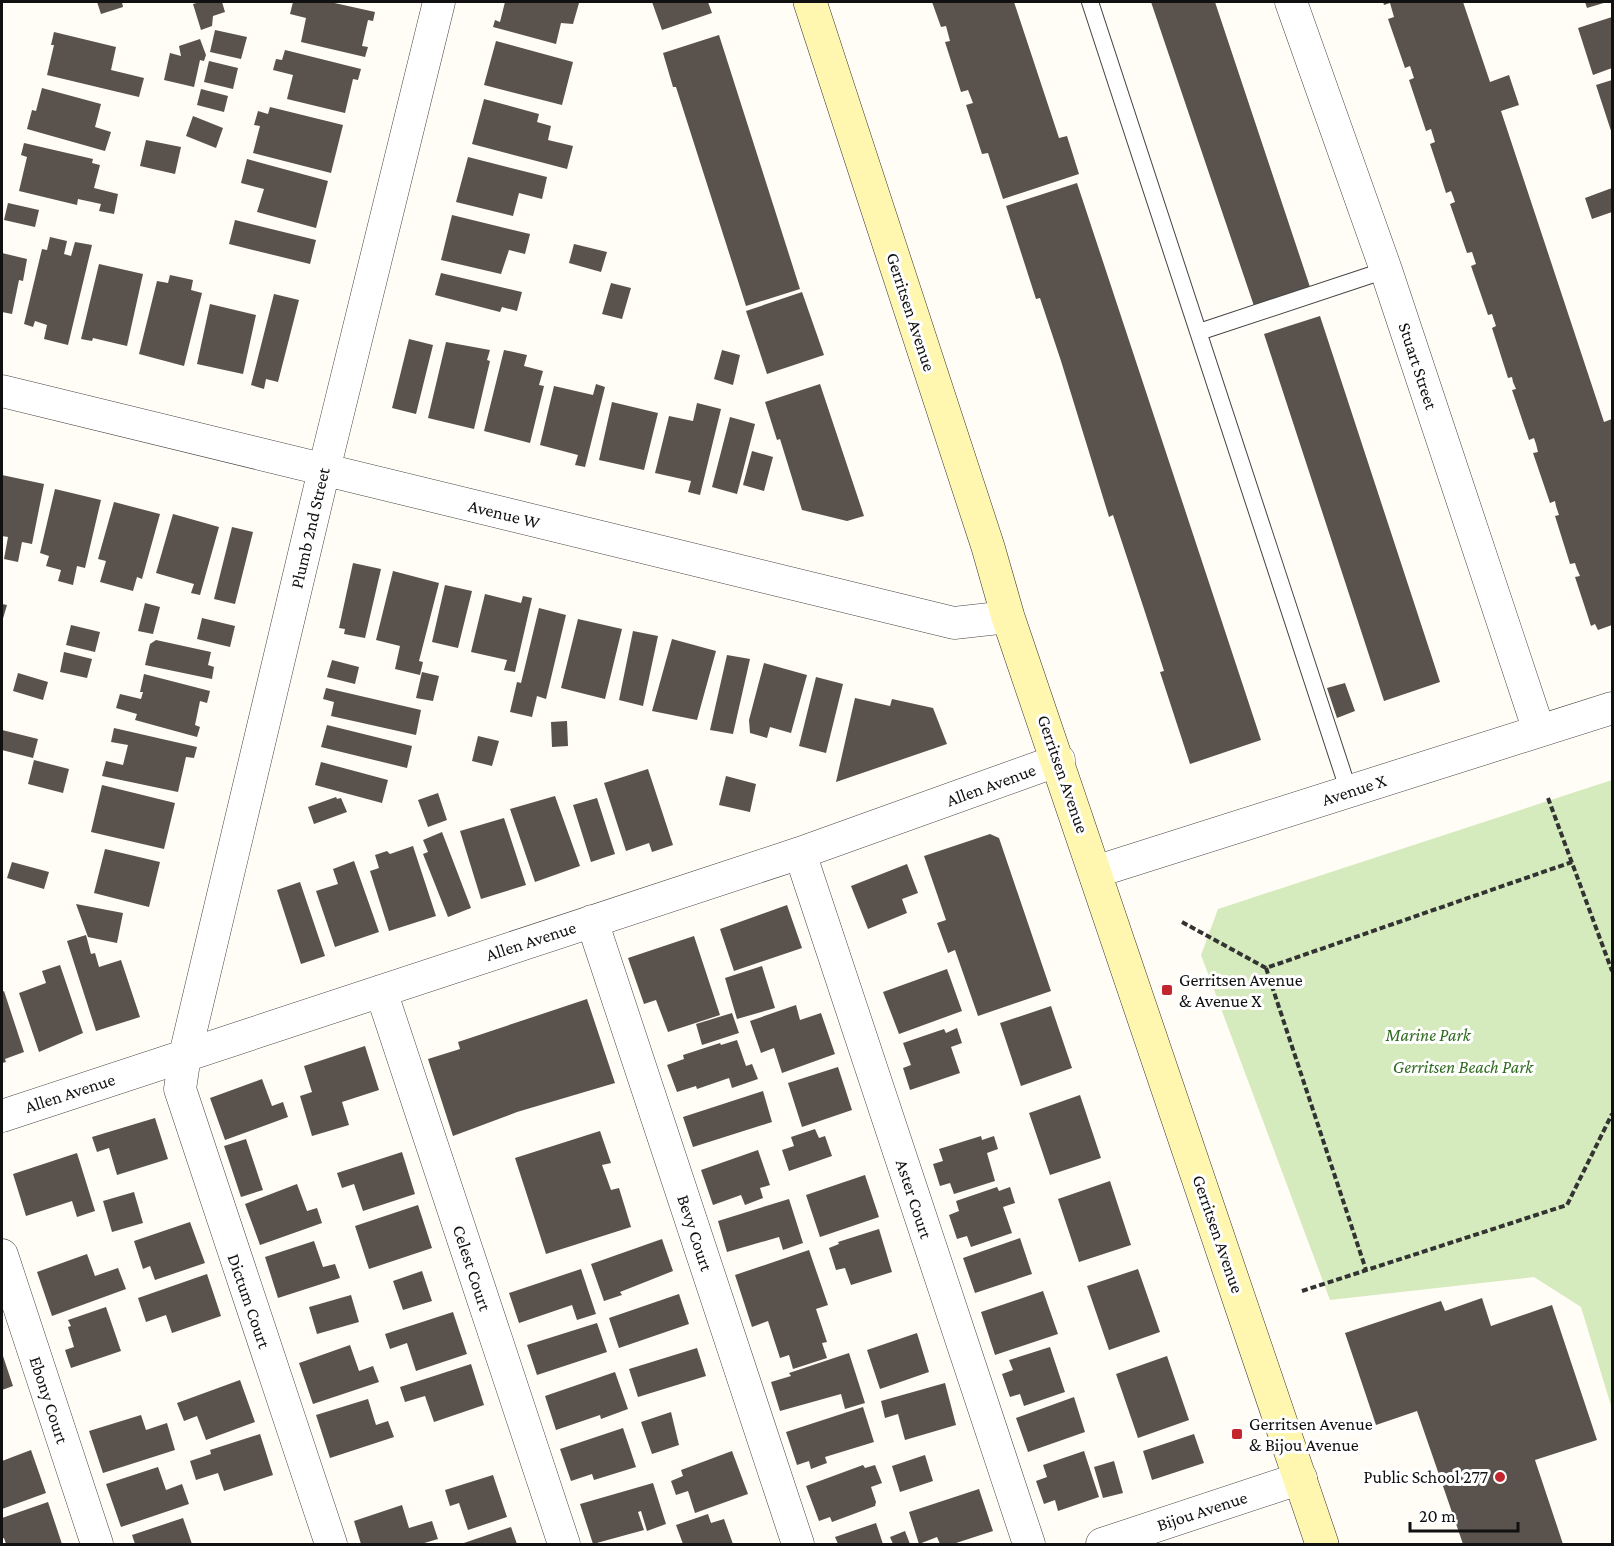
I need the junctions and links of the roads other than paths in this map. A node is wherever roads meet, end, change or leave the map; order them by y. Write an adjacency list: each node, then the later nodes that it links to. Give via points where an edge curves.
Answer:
1 (439, 2): 8 (street, Plumb 2nd Street)
2 (810, 2): 9 (main road, Gerritsen Avenue)
3 (1090, 2): 6 (lane)
4 (1291, 2): 5 (street, Stuart Street)
5 (1386, 270): 6 (lane); 11 (street, Stuart Street)
6 (1199, 333): 13 (lane)
7 (2, 391): 8 (street, Avenue W)
8 (324, 470): 9 (street, Avenue W, via 954,623); 18 (street, Plumb 2nd Street)
9 (1008, 617): 12 (main road, Gerritsen Avenue)
10 (1612, 708): 11 (street, Avenue X)
11 (1539, 731): 13 (street, Avenue X)
12 (1059, 760): 14 (street, Allen Avenue); 15 (main road, Gerritsen Avenue)
13 (1348, 792): 15 (street, Avenue X)
14 (800, 853): 16 (street, Allen Avenue); 26 (street, Aster Court)
15 (1095, 872): 21 (main road, Gerritsen Avenue)
16 (592, 921): 17 (street, Allen Avenue); 25 (street, Bevy Court)
17 (381, 991): 18 (street, Allen Avenue); 24 (street, Celest Court)
18 (185, 1055): 19 (street, Allen Avenue); 23 (street, Dictum Court, via 180,1089 186,1112)
19 (2, 1116)
20 (2, 1255): 22 (street, Ebony Court)
21 (1301, 1478): 27 (street, Bijou Avenue); 28 (main road, Gerritsen Avenue)
22 (97, 1545)
23 (331, 1545)
24 (564, 1545)
25 (798, 1545)
26 (1029, 1545)
27 (1102, 1545)
28 (1322, 1545)

